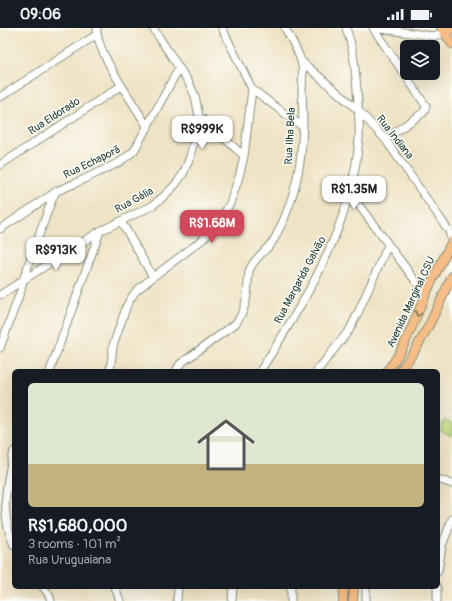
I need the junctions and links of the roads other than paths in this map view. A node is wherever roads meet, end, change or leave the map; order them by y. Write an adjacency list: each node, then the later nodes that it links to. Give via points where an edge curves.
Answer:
1 (153, 28): 12 (street, Rua Gália)
2 (222, 28): 14 (street)
3 (285, 28): 11 (street, Rua Ilha Bela)
4 (346, 28): 16 (street, Rua Margarida Galvão, via 353,51)
5 (374, 28): 9 (street); 20 (street, via 426,106 424,112)
6 (428, 28): 9 (street)
7 (446, 30): 9 (street, via 433,36); 10 (main road)
8 (96, 31): 13 (street); 15 (street)
9 (418, 33)
10 (452, 44)
11 (301, 61): 16 (street, Rua Indiana); 18 (street, Rua Ilha Bela)
12 (179, 68): 17 (street, Rua Gália, via 195,96); 19 (street, Rua Echaporã)
13 (121, 86): 19 (street); 22 (street, Rua Eldorado)
14 (252, 88): 18 (street); 21 (street)
15 (0, 97)
16 (358, 110): 20 (street, Rua Indiana); 24 (street, Rua Margarida Galvão, via 356,166)
17 (199, 116): 21 (street); 25 (street, Rua Gália, via 190,157 176,184 152,206)
18 (303, 127): 38 (street, Rua Ilha Bela, via 300,170 290,202 272,243 249,270 247,301 243,312 235,324 180,364)
19 (148, 128): 23 (street, Rua Echaporã, via 136,148 127,157)
20 (385, 140): 28 (street, Rua Indiana, via 449,231)
21 (244, 156): 31 (street, via 230,203 220,221 202,240)
22 (0, 165)
23 (57, 191): 26 (street, Rua Echaporã); 32 (street)
24 (349, 192): 29 (street); 39 (street, Rua Margarida Galvão, via 337,233 326,258 294,317)
25 (120, 221): 27 (street, Rua Gália); 31 (street)
26 (0, 229)
27 (100, 230): 32 (street, Rua Gália); 36 (street)
28 (452, 242): 34 (main road, Avenida Marginal CSU)
29 (388, 245): 34 (street); 40 (street, via 350,329)
30 (452, 276): 42 (main road, Avenida Marginal CSU, via 415,352)
31 (153, 277): 37 (street, via 136,291 127,305 113,346)
32 (23, 280): 33 (street, Rua Gália); 35 (street)
33 (0, 295)
34 (426, 295): 41 (main road, Avenida Marginal CSU, one-way to 41, via 405,344)
35 (0, 348)
36 (51, 369)
37 (110, 369)
38 (177, 369)
39 (261, 369)
40 (319, 369)
41 (388, 369)
42 (402, 369)
43 (12, 460): 46 (street)
44 (440, 480): 45 (street)
45 (452, 484)
46 (2, 498): 48 (street)
47 (452, 519): 49 (street)
48 (12, 539)
49 (440, 559)
50 (44, 589): 59 (street)
51 (116, 589): 60 (street)
52 (178, 589): 61 (street)
53 (233, 589): 62 (street)
54 (291, 589): 63 (street)
55 (344, 589): 64 (main road)
56 (354, 589): 65 (main road)
57 (366, 589): 66 (street)
58 (437, 589): 67 (street)
59 (50, 601)
60 (120, 601)
61 (177, 601)
62 (232, 601)
63 (291, 601)
64 (344, 601)
65 (353, 601)
66 (366, 601)
67 (438, 601)

